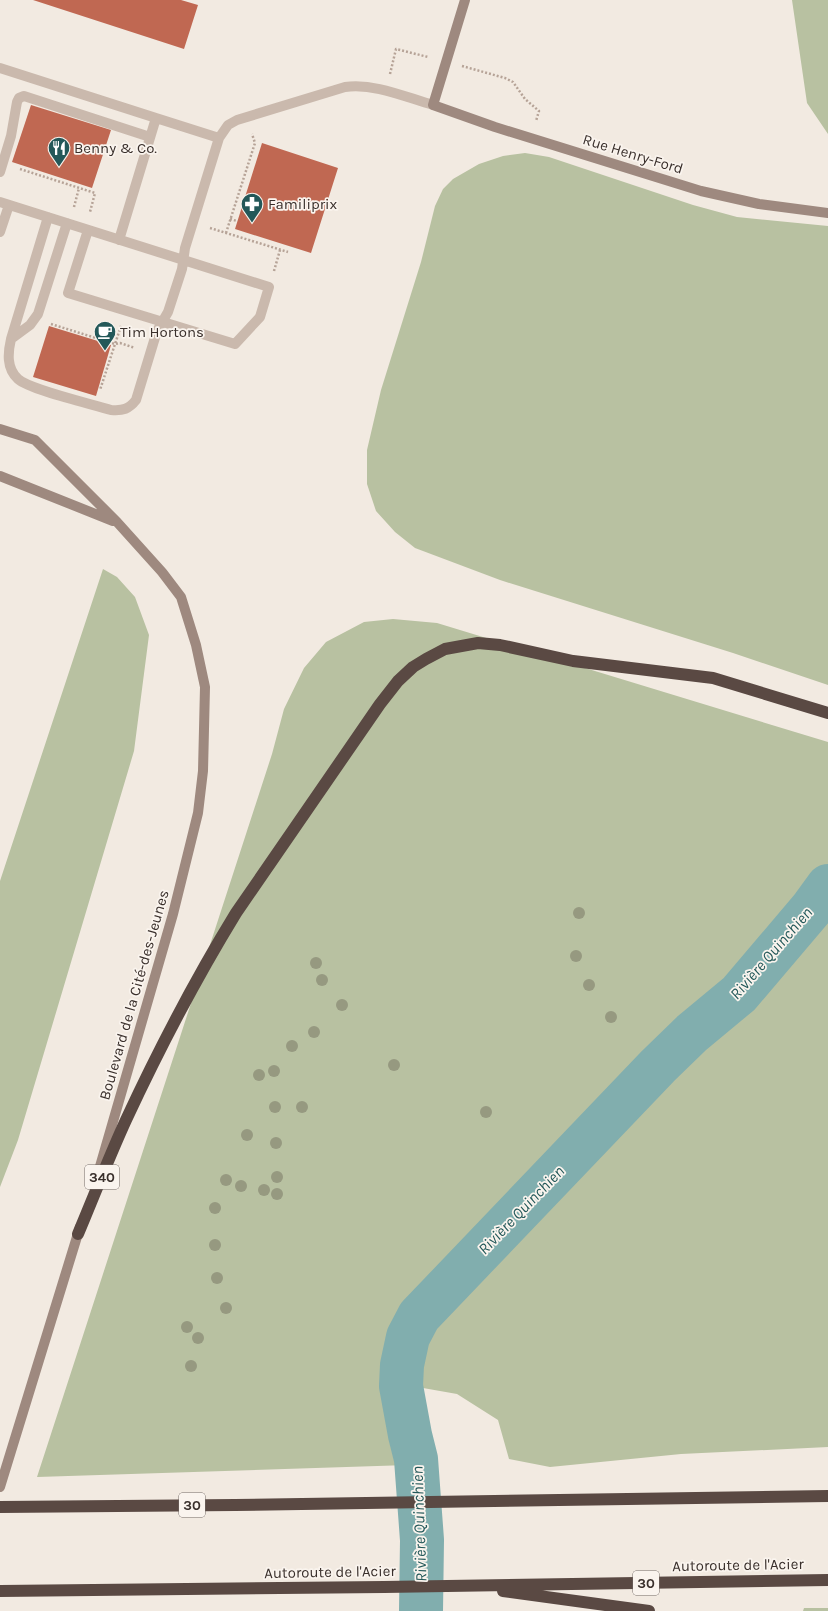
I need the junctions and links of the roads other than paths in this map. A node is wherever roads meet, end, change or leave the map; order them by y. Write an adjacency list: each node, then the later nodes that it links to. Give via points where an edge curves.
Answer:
1 (465, 0): 3 (main road)
2 (0, 69): 4 (lane)
3 (433, 106): 6 (lane, via 371,87 345,87 237,120 224,129); 9 (main road, Rue Henry-Ford, via 701,191 759,204)
4 (156, 118): 5 (lane); 6 (lane)
5 (150, 137): 7 (lane, via 24,96 17,102 11,136); 14 (lane)
6 (219, 138): 15 (lane, via 185,248)
7 (0, 172)
8 (4, 203): 10 (lane); 13 (lane)
9 (828, 213)
10 (48, 217): 11 (lane); 17 (lane)
11 (67, 223): 12 (lane); 17 (lane, via 38,314 30,325)
12 (88, 230): 14 (lane); 16 (lane, via 68,293)
13 (0, 232)
14 (119, 240): 15 (lane)
15 (184, 260): 16 (lane); 16 (lane, via 269,287 260,317 235,344)
16 (163, 322): 17 (lane, via 157,332 136,400 131,406 120,411 31,387 18,379 9,362)
17 (11, 338)
18 (0, 429): 20 (main road, Boulevard de la Cité-des-Jeunes, via 35,440)
19 (0, 476): 20 (main road)
20 (117, 522): 22 (main road, Boulevard de la Cité-des-Jeunes / 340, via 181,597 196,645 205,687 203,771 198,813 173,914 106,1148)
21 (828, 713): 22 (highway, 340, via 713,678 573,661 500,645 478,643 445,649 412,667 380,704 236,913 189,994 126,1120)
22 (78, 1234): 23 (main road, Boulevard de la Cité-des-Jeunes / 340)
23 (0, 1486)
24 (828, 1491): 25 (highway)
25 (797, 1496): 26 (highway, 30); 27 (highway, 30)
26 (828, 1496)
27 (0, 1507)
28 (828, 1580): 29 (highway, Autoroute de l'Acier / 30)
29 (465, 1585): 30 (highway, Autoroute de l'Acier / 30); 31 (highway)
30 (0, 1591)
31 (649, 1611)

